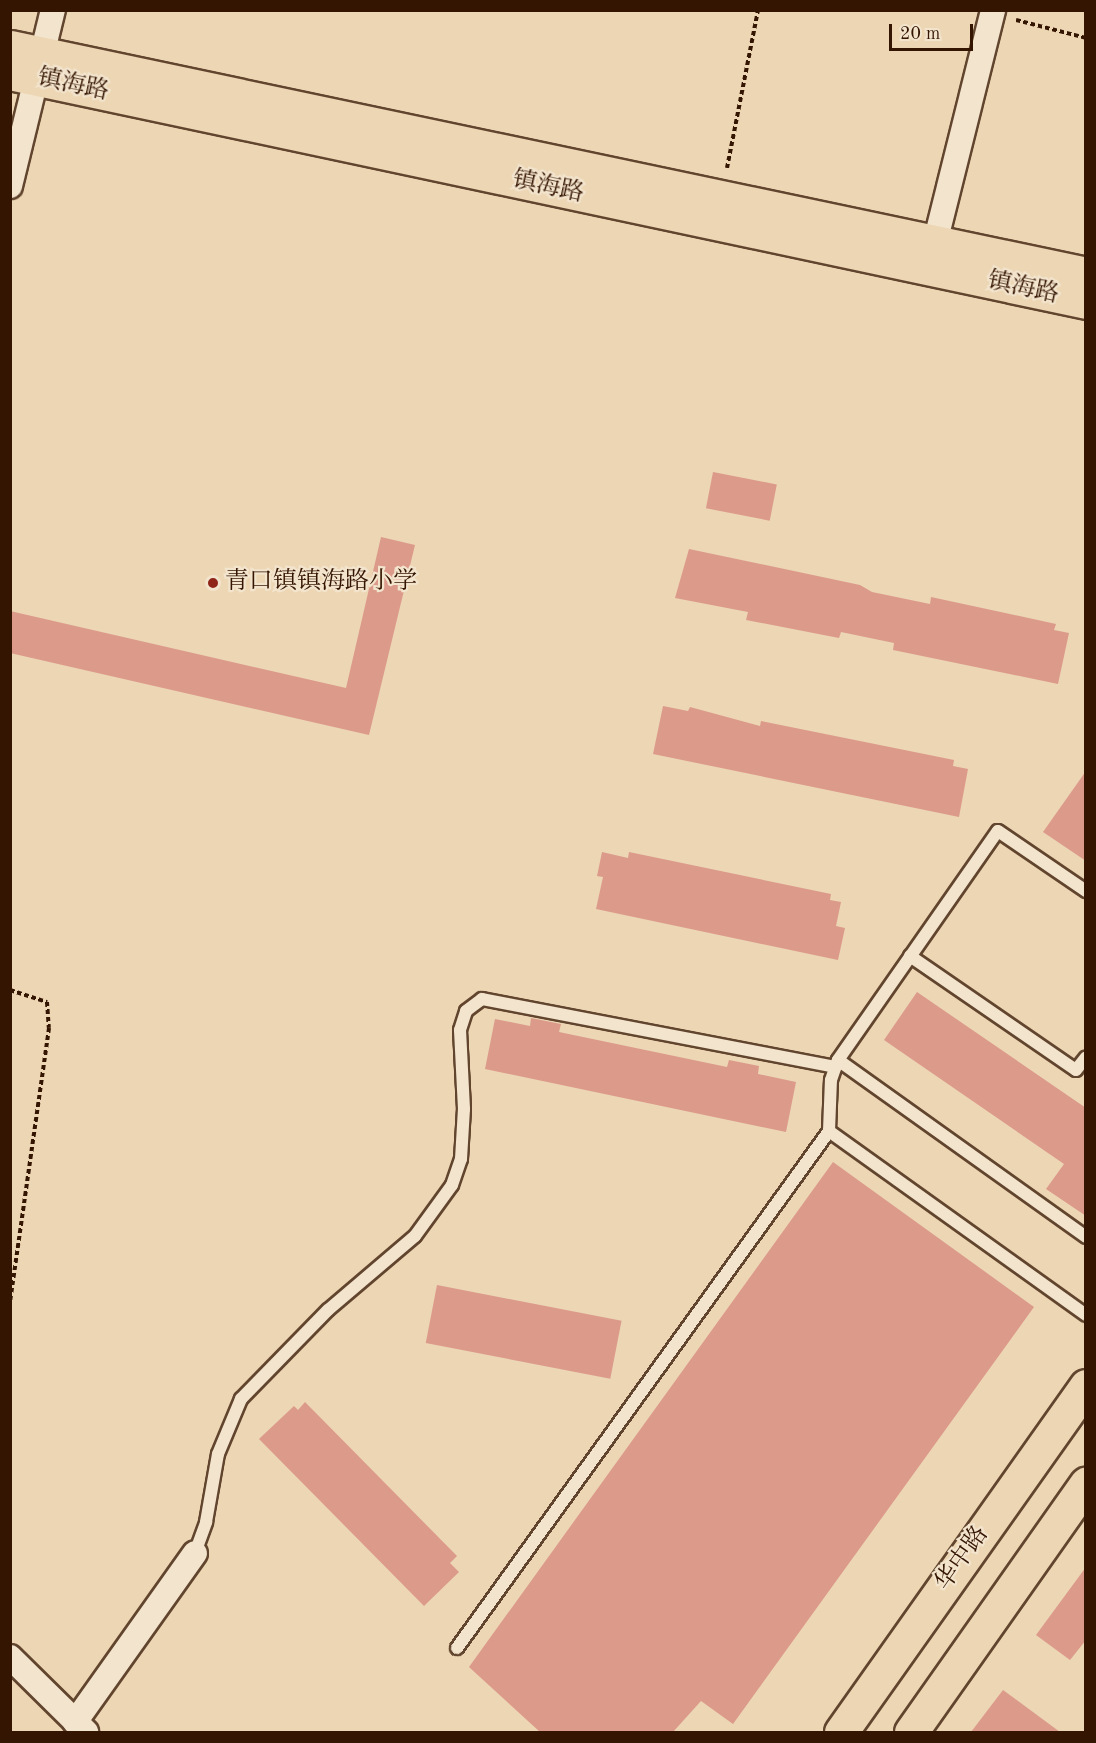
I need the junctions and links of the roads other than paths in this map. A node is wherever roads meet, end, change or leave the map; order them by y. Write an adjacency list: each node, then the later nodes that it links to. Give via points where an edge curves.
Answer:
1 (53, 10): 4 (street)
2 (992, 12): 6 (street)
3 (10, 47): 4 (main road, 镇海路)
4 (29, 68): 5 (street); 6 (main road, 镇海路, via 721,198); 8 (main road, 镇海路)
5 (10, 186)
6 (935, 243): 7 (main road, 镇海路)
7 (1086, 274)
8 (1086, 302)
9 (1086, 891): 10 (lane, via 998,831)
10 (910, 956): 11 (lane, via 1076,1070); 12 (lane)
11 (1086, 1057)
12 (837, 1063): 13 (lane); 14 (lane); 18 (lane, via 482,999 466,1011 460,1030 464,1109 461,1159 452,1185 415,1236 328,1310 241,1399 218,1455 206,1522)
13 (829, 1131): 15 (lane); 19 (lane)
14 (1086, 1237)
15 (1086, 1315)
16 (1086, 1386): 22 (main road, 华中路)
17 (1086, 1484): 23 (main road)
18 (195, 1553): 21 (street)
19 (457, 1648)
20 (10, 1657): 21 (street)
21 (81, 1727)
22 (841, 1732)
23 (911, 1732)

